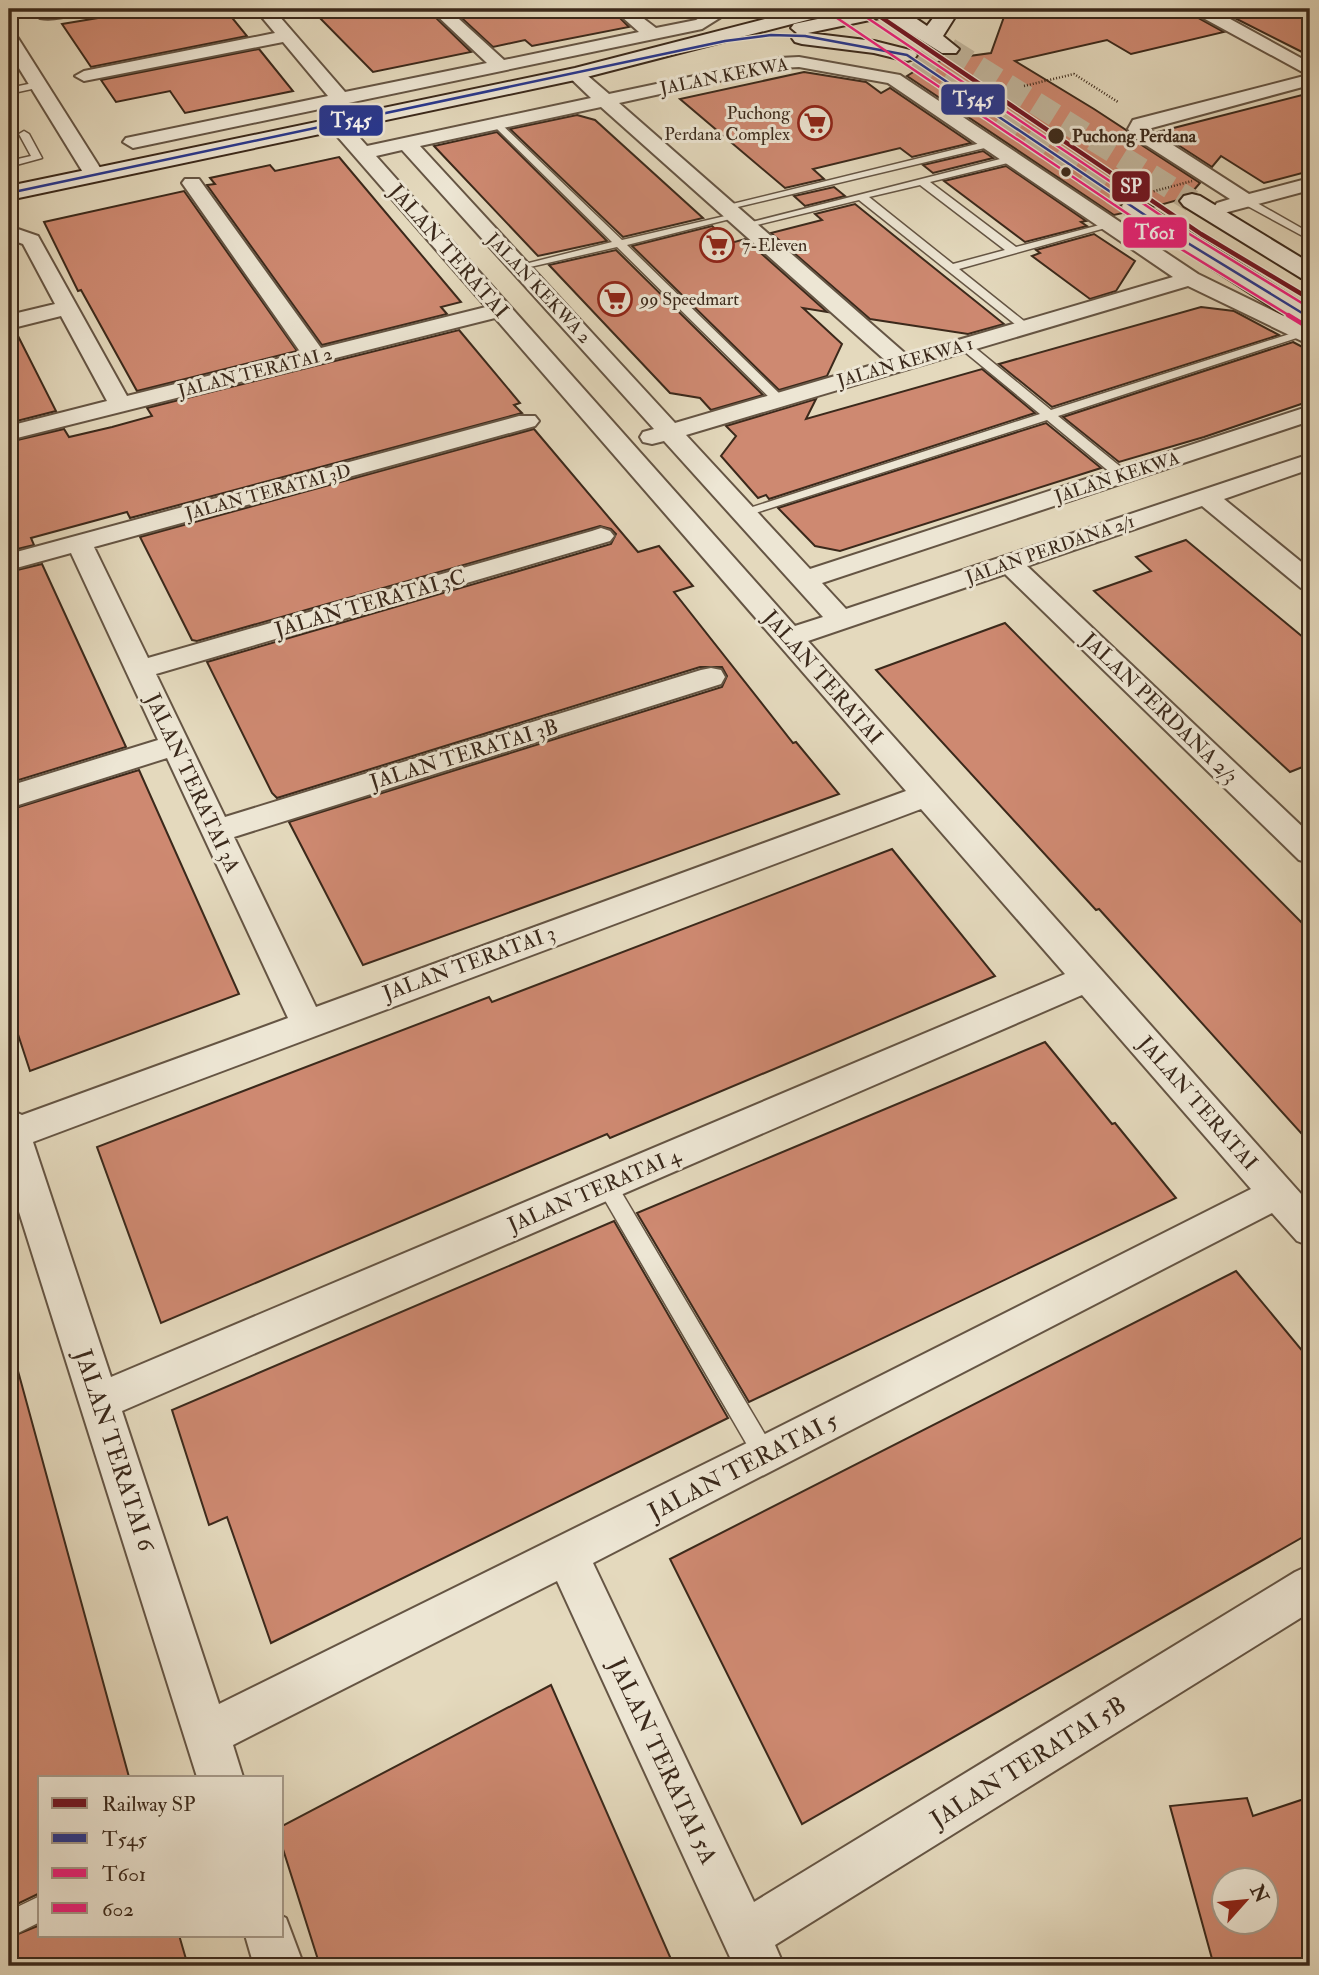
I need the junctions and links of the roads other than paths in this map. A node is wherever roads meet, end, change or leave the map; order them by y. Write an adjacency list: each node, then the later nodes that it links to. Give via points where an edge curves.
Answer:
1 (72, 9): 11 (street)
2 (264, 9): 15 (street, JALAN TERATAI)
3 (438, 9): 17 (street)
4 (621, 9): 14 (street)
5 (725, 9): 14 (street, via 702,24)
6 (775, 9): 13 (street)
7 (827, 9): 13 (street)
8 (888, 9): 9 (street, via 941,43 939,22); 12 (street)
9 (950, 9)
10 (1199, 9): 18 (street)
11 (46, 13)
12 (845, 13): 13 (street); 13 (street, via 911,57)
13 (765, 30): 19 (street)
14 (652, 34): 17 (street)
15 (287, 36): 20 (street); 25 (street, JALAN TERATAI)
16 (9, 38): 22 (street)
17 (500, 66): 25 (street)
18 (1310, 70)
19 (575, 74): 24 (street); 25 (street)
20 (84, 76)
21 (1310, 80): 41 (street, via 1140,124 1142,134)
22 (38, 85): 23 (lane); 34 (street)
23 (9, 91)
24 (605, 100): 26 (street, JALAN KEKWA); 30 (street, JALAN KEKWA, via 779,62 799,62 894,79); 43 (street)
25 (339, 112): 28 (street); 31 (street, JALAN TERATAI); 34 (street)
26 (498, 124): 29 (street, JALAN KEKWA); 46 (lane)
27 (24, 134): 33 (lane, via 37,158)
28 (134, 142)
29 (407, 144): 31 (street, JALAN KEKWA); 48 (street, JALAN KEKWA 2)
30 (989, 144): 32 (street, JALAN KEKWA); 43 (lane)
31 (363, 153): 53 (street, JALAN TERATAI)
32 (1012, 159): 35 (lane); 42 (street, JALAN KEKWA)
33 (9, 164)
34 (94, 174): 38 (street)
35 (921, 181): 39 (lane); 47 (lane)
36 (192, 183): 58 (street)
37 (1310, 184): 41 (street)
38 (9, 193)
39 (861, 196): 43 (lane); 49 (lane)
40 (1197, 198): 41 (street); 50 (street)
41 (1246, 201): 45 (lane)
42 (1122, 213): 47 (lane); 51 (street, JALAN KEKWA); 56 (street, via 1290,308)
43 (735, 215): 46 (lane); 59 (street)
44 (12, 232): 52 (street, via 31,240)
45 (1310, 237)
46 (620, 243): 48 (lane); 60 (lane)
47 (1014, 251): 49 (lane)
48 (521, 268): 65 (street, JALAN KEKWA 2)
49 (951, 268): 55 (lane)
50 (1310, 273)
51 (1190, 279): 55 (street, JALAN KEKWA 1); 56 (street, JALAN KEKWA)
52 (68, 308): 54 (street); 61 (street)
53 (501, 310): 58 (street, JALAN TERATAI 2); 67 (street, JALAN TERATAI)
54 (9, 321)
55 (1025, 327): 57 (street, JALAN KEKWA 1)
56 (1308, 330): 63 (lane)
57 (964, 345): 59 (street, JALAN KEKWA 1); 63 (lane)
58 (315, 356): 61 (street, JALAN TERATAI 2)
59 (902, 363): 60 (street, JALAN KEKWA 1)
60 (779, 400): 65 (street, JALAN KEKWA 1)
61 (121, 406): 66 (street, JALAN TERATAI 2)
62 (1310, 413): 69 (street, JALAN KEKWA)
63 (1049, 415): 69 (lane); 71 (lane)
64 (527, 421): 73 (street, JALAN TERATAI 3D)
65 (671, 431): 67 (street, JALAN KEKWA 1); 71 (street, JALAN KEKWA 2)
66 (9, 433)
67 (621, 446): 79 (street, JALAN TERATAI)
68 (1310, 461): 70 (street, JALAN PERDANA 2/1)
69 (1122, 475): 76 (street, JALAN KEKWA)
70 (1206, 497): 75 (street, JALAN PERDANA 2/1); 77 (street)
71 (744, 512): 76 (street, JALAN KEKWA 2)
72 (601, 537): 80 (street, JALAN TERATAI 3C)
73 (80, 544): 74 (street, JALAN TERATAI 3D); 80 (street, JALAN TERATAI 3A)
74 (9, 562)
75 (1009, 563): 78 (street, JALAN PERDANA 2/1); 86 (street, JALAN PERDANA 2/3)
76 (804, 580): 78 (street, JALAN KEKWA 2)
77 (1310, 582)
78 (841, 620): 79 (street, JALAN PERDANA 2/1)
79 (789, 638): 83 (street, JALAN TERATAI)
80 (140, 669): 82 (street, JALAN TERATAI 3A)
81 (711, 677): 85 (street, JALAN TERATAI 3B)
82 (175, 745): 84 (street); 85 (street, JALAN TERATAI 3A)
83 (927, 795): 87 (street, JALAN TERATAI); 88 (street, JALAN TERATAI 3)
84 (9, 797)
85 (216, 831): 88 (street, JALAN TERATAI 3A)
86 (1310, 852)
87 (1088, 978): 91 (street, JALAN TERATAI 4); 92 (street, JALAN TERATAI)
88 (307, 1023): 89 (street, JALAN TERATAI 3)
89 (10, 1129): 90 (street, JALAN TERATAI 6)
90 (18, 1181): 94 (street, JALAN TERATAI 6)
91 (606, 1184): 94 (street, JALAN TERATAI 4); 95 (lane)
92 (1277, 1193): 93 (street, JALAN TERATAI); 95 (street, JALAN TERATAI 5)
93 (1310, 1230)
94 (100, 1402): 98 (street, JALAN TERATAI 6)
95 (765, 1455): 96 (street, JALAN TERATAI 5)
96 (567, 1555): 98 (street, JALAN TERATAI 5); 103 (street, JALAN TERATAI 5A)
97 (1310, 1587): 103 (street, JALAN TERATAI 5B)
98 (206, 1734): 99 (street, JALAN TERATAI 6)
99 (220, 1776)
100 (38, 1910): 101 (lane)
101 (16, 1921)
102 (270, 1937): 104 (street)
103 (752, 1951)
104 (279, 1966)

